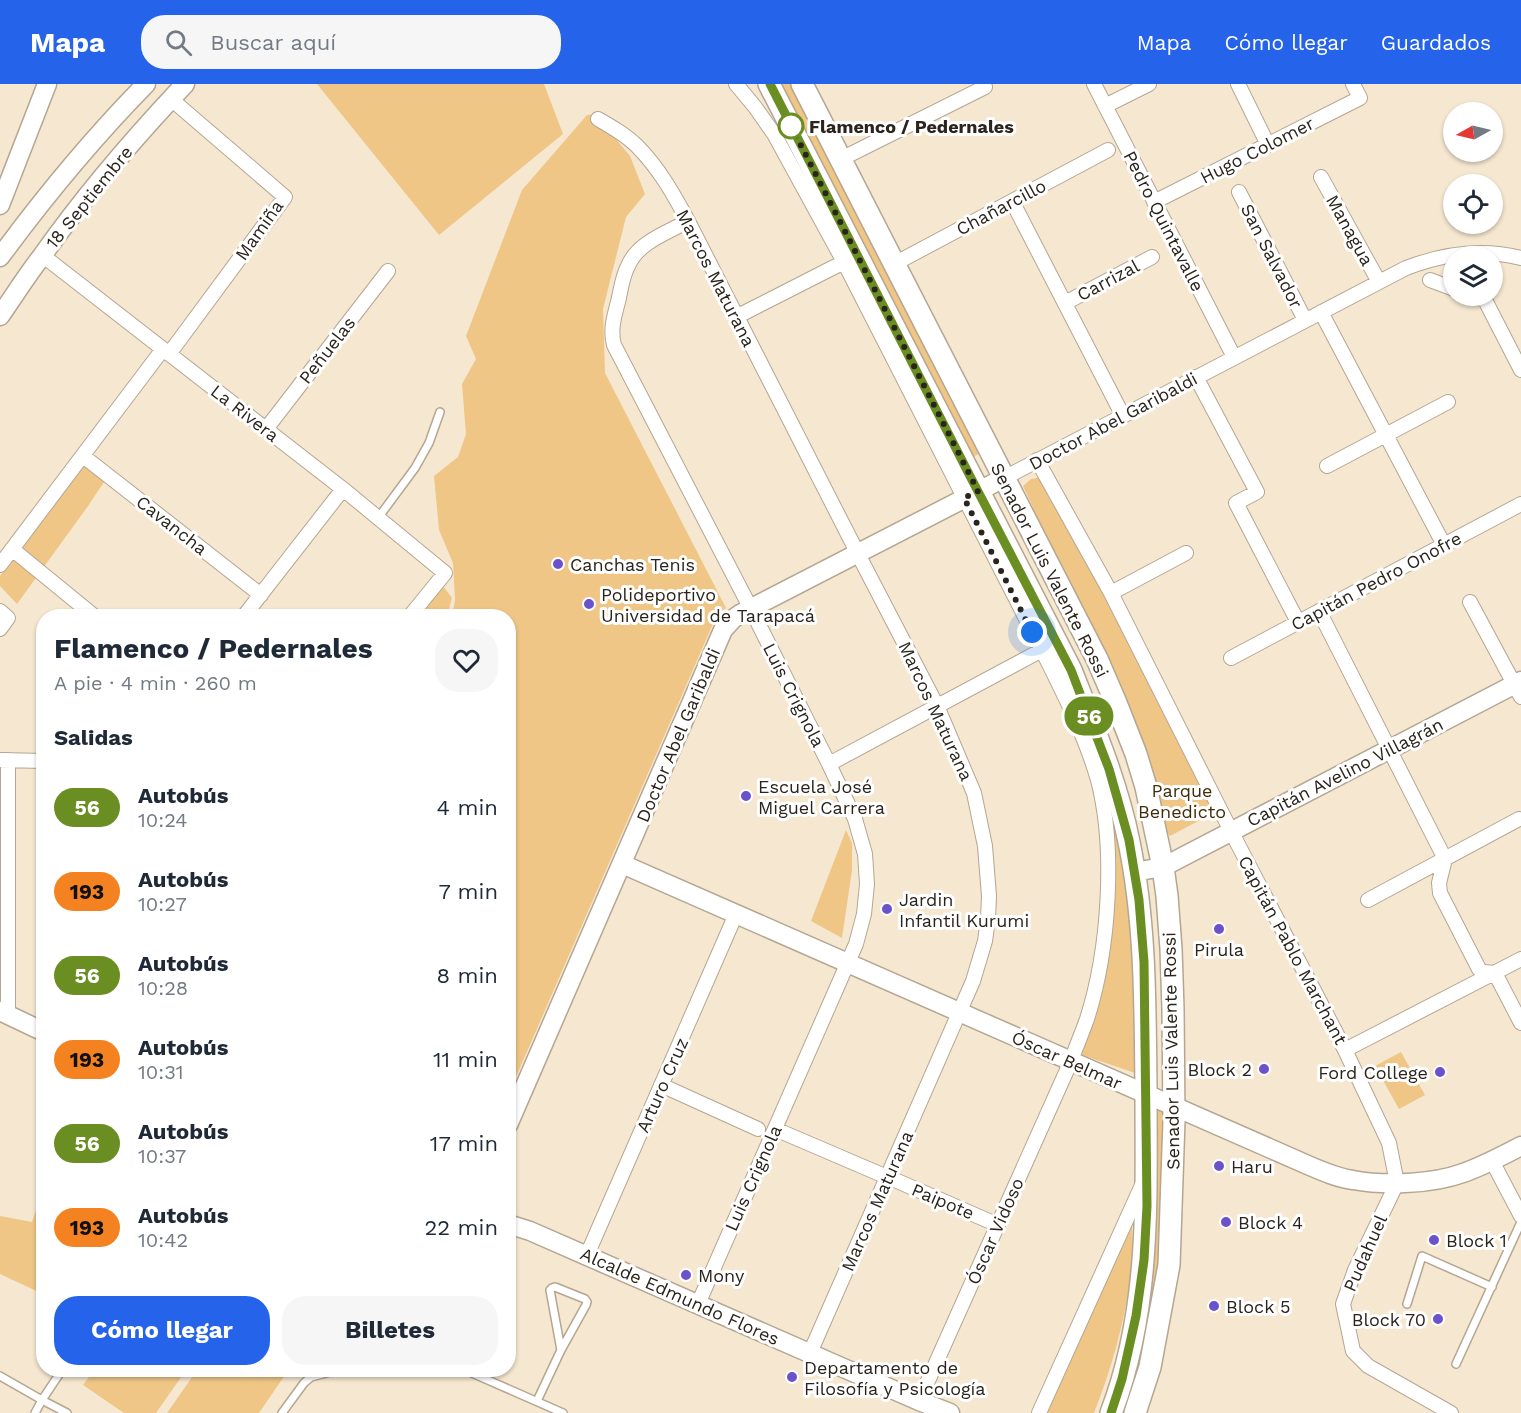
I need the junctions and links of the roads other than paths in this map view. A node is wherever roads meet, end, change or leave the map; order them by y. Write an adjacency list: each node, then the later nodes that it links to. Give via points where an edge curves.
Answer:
1 (47, 84): 19 (street)
2 (146, 84): 26 (street, 18 Septiembre, via 101,131)
3 (185, 84): 12 (street, 18 Septiembre)
4 (736, 84): 29 (street, Óscar Vidoso, via 774,134)
5 (770, 84): 55 (main road, Senador Luis Valente Rossi)
6 (802, 84): 17 (main road, Senador Luis Valente Rossi)
7 (1094, 84): 13 (street, Pedro Quintavalle)
8 (1149, 84): 13 (street)
9 (1238, 84): 15 (street)
10 (1353, 84): 15 (street, Hugo Colomer, via 1360,98)
11 (985, 87): 17 (street)
12 (171, 99): 25 (street, 18 Septiembre); 41 (street, Mamiña, via 285,197)
13 (1105, 106): 22 (street, Pedro Quintavalle)
14 (598, 119): 24 (street, Marcos Maturana, via 629,139 649,160)
15 (1268, 145): 22 (street, Hugo Colomer)
16 (1108, 150): 21 (street, Chañarcillo)
17 (841, 159): 30 (main road, Senador Luis Valente Rossi)
18 (1321, 177): 33 (street, Managua)
19 (3, 186): 23 (street)
20 (1239, 192): 40 (street, San Salvador)
21 (1012, 201): 30 (street, Chañarcillo); 35 (street)
22 (1154, 202): 42 (street, Pedro Quintavalle)
23 (0, 205)
24 (688, 222): 39 (street, Marcos Maturana); 69 (street, Luis Crignola, via 645,244 633,257 624,274 612,338)
25 (42, 255): 38 (street, 18 Septiembre); 41 (street, La Rivera)
26 (0, 257)
27 (1152, 257): 35 (street, Carrizal)
28 (1521, 258): 33 (street, Doctor Abel Garibaldi, via 1481,253 1443,257 1406,268)
29 (844, 262): 39 (street); 55 (street, Óscar Vidoso)
30 (894, 264): 53 (main road, Senador Luis Valente Rossi)
31 (388, 271): 48 (street, Peñuelas)
32 (1430, 280): 34 (street)
33 (1378, 282): 37 (street, Doctor Abel Garibaldi)
34 (1443, 285)
35 (1065, 303): 47 (street)
36 (1488, 306): 43 (street)
37 (1321, 312): 40 (street, Doctor Abel Garibaldi); 49 (street)
38 (0, 316)
39 (736, 317): 61 (street, Marcos Maturana)
40 (1305, 320): 42 (street, Doctor Abel Garibaldi)
41 (166, 352): 48 (street, La Rivera); 50 (street, Mamiña)
42 (1234, 357): 44 (street, Doctor Abel Garibaldi)
43 (1521, 370)
44 (1196, 377): 47 (street, Doctor Abel Garibaldi); 72 (street, via 1257,492 1236,503)
45 (1448, 402): 49 (street)
46 (440, 412): 57 (lane, via 416,468)
47 (1123, 416): 51 (street, Doctor Abel Garibaldi)
48 (266, 429): 54 (street, La Rivera)
49 (1386, 435): 52 (street); 58 (street)
50 (83, 456): 59 (street, Mamiña); 64 (street, Cavancha)
51 (1037, 460): 53 (street, Doctor Abel Garibaldi); 63 (street, Capitán Pablo Marchant)
52 (1327, 466)
53 (1004, 478): 55 (street, Doctor Abel Garibaldi); 86 (main road, Senador Luis Valente Rossi, via 1116,703 1146,787)
54 (343, 489): 57 (street, La Rivera); 64 (street)
55 (971, 495): 61 (street, Doctor Abel Garibaldi); 74 (street, Óscar Vidoso); 87 (main road, Senador Luis Valente Rossi, via 1071,670 1109,769)
56 (1521, 504): 58 (street, Capitán Pedro Onofre)
57 (378, 518): 68 (street, La Rivera, via 445,573)
58 (1444, 545): 70 (street, Capitán Pedro Onofre)
59 (12, 549): 62 (street, Mamiña); 66 (street)
60 (1186, 553): 63 (street)
61 (858, 554): 69 (street, Doctor Abel Garibaldi); 77 (street, Marcos Maturana)
62 (0, 565)
63 (1111, 593): 83 (street, Capitán Pablo Marchant)
64 (261, 595): 67 (street)
65 (1470, 602): 76 (street)
66 (85, 609)
67 (250, 609)
68 (416, 609)
69 (751, 609): 81 (street, Luis Crignola); 85 (street, Doctor Abel Garibaldi, via 723,630)
70 (1319, 611): 72 (street, Capitán Pedro Onofre); 78 (street)
71 (0, 612): 73 (street, via 8,618)
72 (1298, 622): 75 (street, Capitán Pedro Onofre)
73 (0, 629)
74 (1042, 650): 77 (street); 98 (street, Óscar Vidoso, via 1090,755 1107,833 1104,944 1087,1019)
75 (1231, 658)
76 (1519, 687): 78 (street, Capitán Avelino Villagrán)
77 (937, 706): 81 (street); 93 (street, Marcos Maturana, via 974,793 988,873 985,941)
78 (1389, 750): 83 (street, Capitán Avelino Villagrán); 84 (street)
79 (4, 760): 80 (street); 94 (street)
80 (36, 761)
81 (829, 764): 91 (street, Luis Crignola, via 855,819 866,869 864,914)
82 (1519, 819): 84 (street)
83 (1231, 831): 86 (street, Capitán Avelino Villagrán); 97 (street, Capitán Pablo Marchant)
84 (1445, 859): 88 (street); 92 (street, via 1440,893 1479,969)
85 (622, 864): 89 (street, Óscar Belmar); 101 (street, Doctor Abel Garibaldi)
86 (1163, 867): 87 (street, Capitán Avelino Villagrán); 102 (main road, Senador Luis Valente Rossi, via 1171,949)
87 (1134, 872): 100 (main road, Senador Luis Valente Rossi, via 1144,962)
88 (1368, 900)
89 (736, 914): 91 (street, Óscar Belmar); 99 (street, Arturo Cruz)
90 (1521, 959): 92 (street)
91 (848, 963): 93 (street, Óscar Belmar); 104 (street, Luis Crignola)
92 (1495, 973): 95 (street); 97 (street)
93 (959, 1012): 98 (street, Óscar Belmar); 107 (street, Marcos Maturana)
94 (4, 1013): 96 (street)
95 (1521, 1023)
96 (36, 1028)
97 (1345, 1050): 109 (street, Capitán Pablo Marchant, via 1389,1143)
98 (1071, 1061): 100 (street, Óscar Belmar); 112 (street, Óscar Vidoso)
99 (661, 1085): 103 (street); 114 (street, Arturo Cruz)
100 (1146, 1094): 102 (street, Óscar Belmar); 108 (main road, Senador Luis Valente Rossi)
101 (516, 1107)
102 (1174, 1107): 109 (street, Óscar Belmar, via 1326,1173 1355,1181); 135 (main road, Senador Luis Valente Rossi, via 1169,1265 1150,1367)
103 (758, 1129)
104 (775, 1129): 107 (street, Paipote); 116 (street, Luis Crignola)
105 (1521, 1146): 106 (street, Óscar Belmar)
106 (1492, 1161): 109 (street, Óscar Belmar, via 1448,1178); 110 (street)
107 (884, 1176): 112 (street, Paipote); 119 (street, Marcos Maturana)
108 (1147, 1176): 133 (street); 134 (main road, Senador Luis Valente Rossi, via 1141,1287)
109 (1397, 1183): 136 (street, Pudahuel, via 1342,1304 1347,1329 1353,1351 1368,1366)
110 (1521, 1216)
111 (1521, 1222): 115 (lane)
112 (998, 1225): 127 (street, Óscar Vidoso)
113 (516, 1227): 114 (street, Alcalde Edmundo Flores)
114 (587, 1255): 116 (street, Alcalde Edmundo Flores)
115 (1492, 1287): 117 (lane, via 1422,1256); 120 (lane)
116 (698, 1304): 119 (street, Alcalde Edmundo Flores)
117 (1407, 1304)
118 (561, 1350): 118 (lane, via 586,1302 555,1287 550,1290); 126 (lane)
119 (810, 1353): 127 (street, Alcalde Edmundo Flores)
120 (1456, 1364)
121 (0, 1376): 125 (lane)
122 (57, 1377): 125 (lane)
123 (307, 1377): 130 (lane)
124 (481, 1377): 126 (lane)
125 (42, 1400): 128 (lane); 129 (lane)
126 (537, 1401): 131 (lane)
127 (919, 1401): 132 (street, Alcalde Edmundo Flores)
128 (34, 1413)
129 (67, 1413)
130 (282, 1413)
131 (563, 1413)
132 (950, 1413)
133 (1039, 1413)
134 (1111, 1413)
135 (1135, 1413)
136 (1451, 1413)

